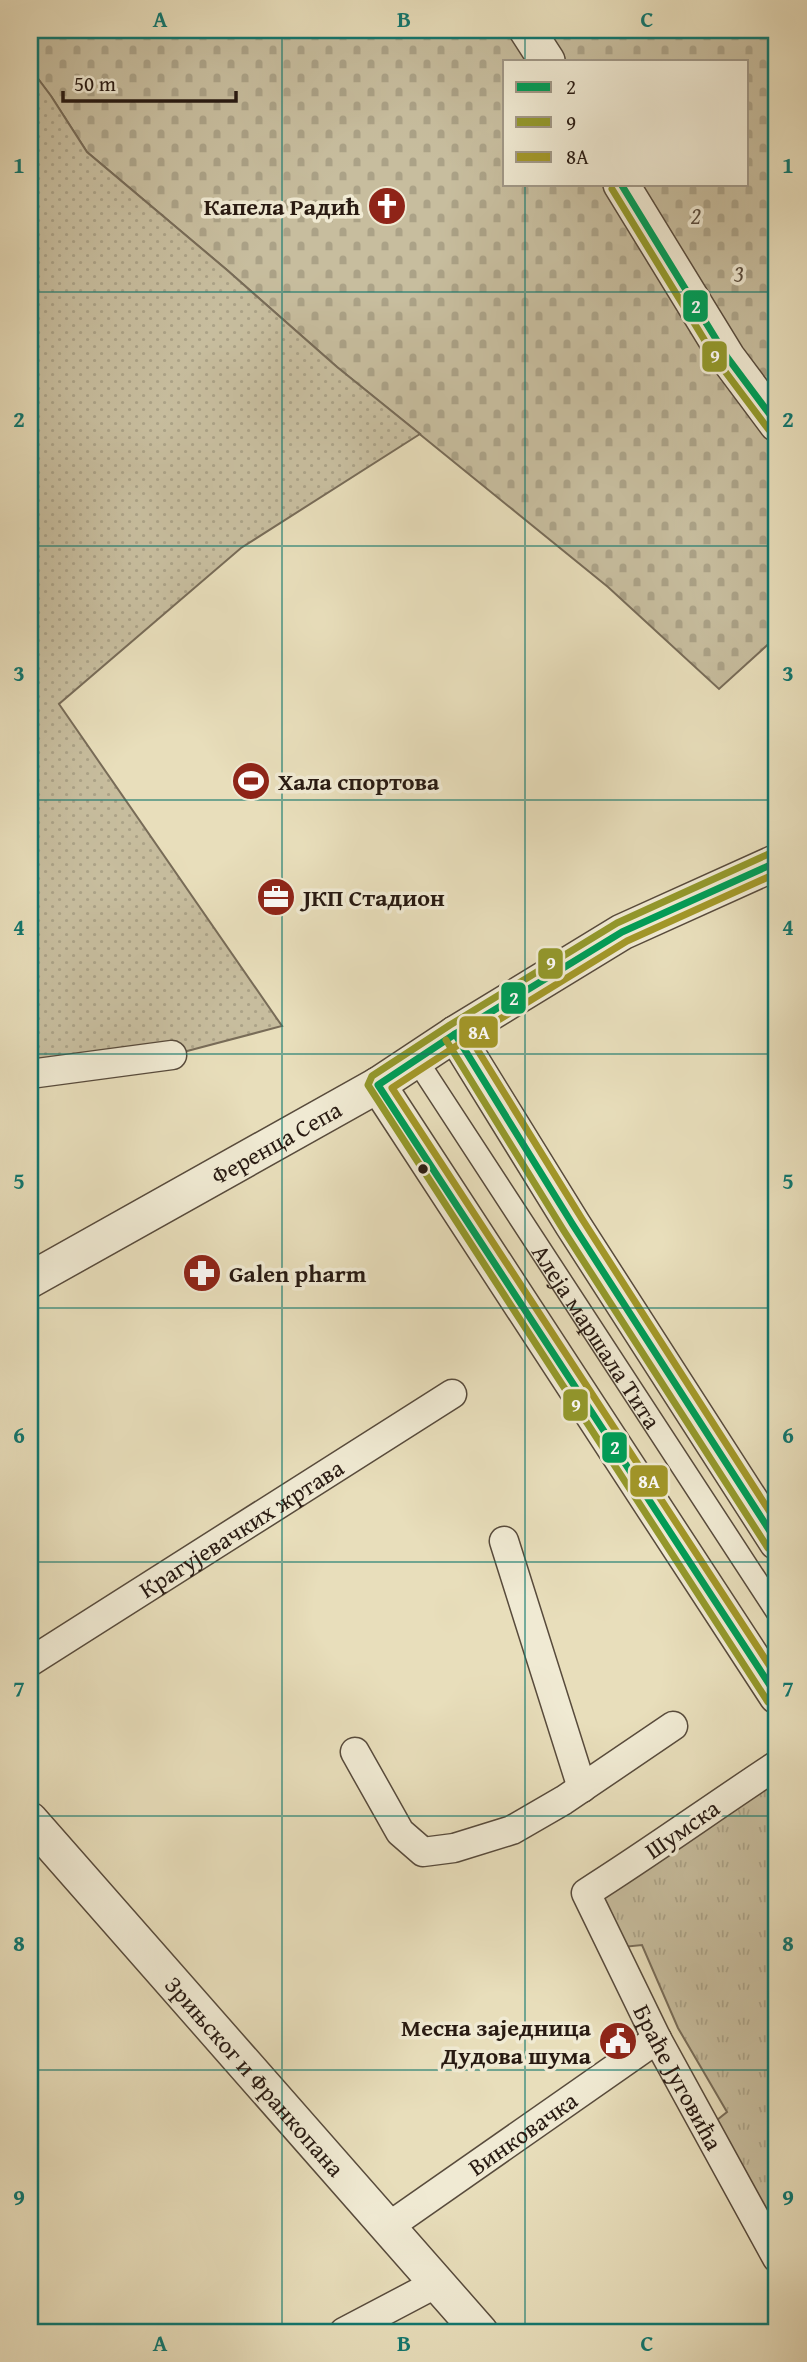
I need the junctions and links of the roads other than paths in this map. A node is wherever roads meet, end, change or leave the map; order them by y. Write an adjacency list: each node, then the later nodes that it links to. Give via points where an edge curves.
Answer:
1 (527, 30): 2 (street)
2 (546, 60)
3 (622, 186): 4 (street, via 727,357)
4 (777, 424)
5 (777, 862): 6 (street, Ференца Сепа, via 622,932)
6 (454, 1034): 8 (street, Ференца Сепа); 14 (street, Алеја маршала Тита)
7 (172, 1055): 9 (street)
8 (416, 1059): 10 (street, Ференца Сепа); 15 (street, Алеја маршала Тита)
9 (30, 1074)
10 (378, 1085): 11 (street, Ференца Сепа); 17 (street, Алеја маршала Тита)
11 (30, 1280)
12 (452, 1394): 16 (street, Крагујевачких жртава)
13 (504, 1541): 21 (street)
14 (777, 1542)
15 (777, 1612)
16 (30, 1662)
17 (777, 1696)
18 (673, 1726): 21 (street)
19 (355, 1752): 21 (street, via 400,1832 424,1852 512,1830)
20 (777, 1765): 23 (street, Шумска)
21 (582, 1788)
22 (31, 1824): 25 (street, Зрињског и Франкопана)
23 (586, 1893): 24 (street, Браће Југовића)
24 (657, 2039): 25 (street, Винковачка); 26 (street, Браће Југовића)
25 (388, 2227): 27 (street, Зрињског и Франкопана)
26 (777, 2258)
27 (437, 2283): 28 (street); 29 (street, Зрињског и Франкопана)
28 (344, 2332)
29 (480, 2332)

